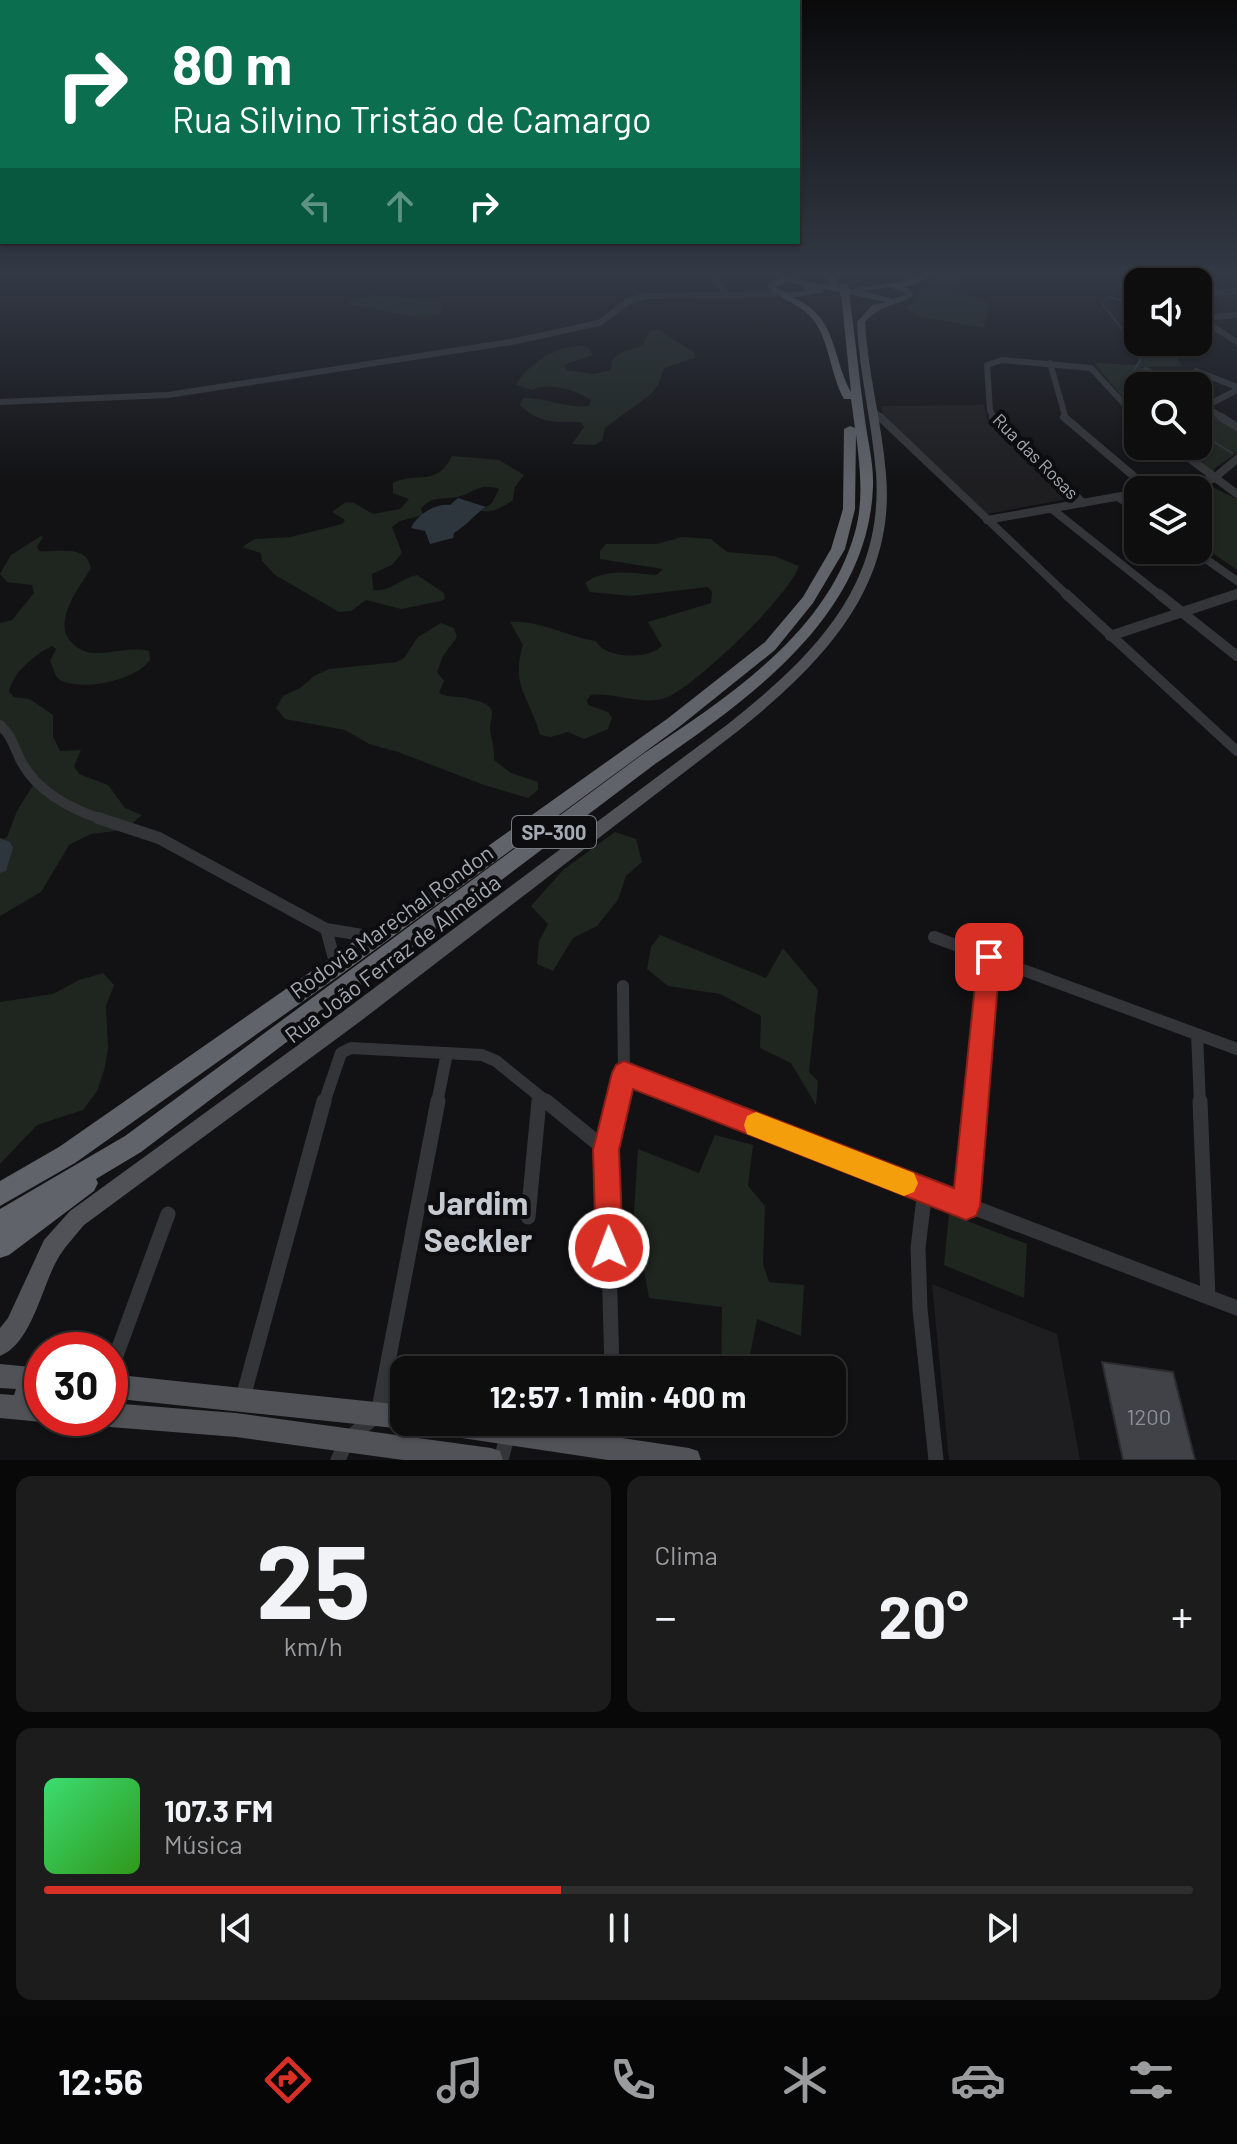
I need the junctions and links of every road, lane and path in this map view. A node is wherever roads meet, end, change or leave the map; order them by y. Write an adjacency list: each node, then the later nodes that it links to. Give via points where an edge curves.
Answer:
1 (491, 345): 12 (street, via 168,395)
2 (830, 345): 11 (highway)
3 (844, 345): 11 (highway, Rodovia Marechal Rondon / SP-300)
4 (847, 345): 48 (highway, Rodovia Marechal Rondon / SP-300, via 866,477 865,507 859,540 814,623 723,709)
5 (863, 345): 15 (main road, Rua João Ferraz de Almeida)
6 (1050, 363): 14 (street, via 1091,368); 20 (street, via 1063,416); 26 (street, Rua das Rosas, via 990,362 990,410)
7 (1146, 370): 9 (street)
8 (1196, 371): 10 (street)
9 (1149, 372)
10 (1237, 389): 13 (street)
11 (848, 397): 38 (highway, Rodovia Marechal Rondon / SP-300, via 852,474 838,549 808,600 770,646 673,723)
12 (0, 402)
13 (1212, 403)
14 (1124, 404)
15 (870, 407): 28 (street); 60 (main road, Rua João Ferraz de Almeida, via 884,495 879,541 845,615 802,669 404,977 77,1218 52,1248 16,1326)
16 (1212, 410): 17 (street)
17 (1237, 427)
18 (1237, 459): 21 (street)
19 (1190, 460): 21 (street)
20 (1135, 476)
21 (1213, 479): 22 (street)
22 (1237, 494)
23 (1124, 496): 24 (street)
24 (1118, 497): 25 (street); 26 (street)
25 (1124, 501)
26 (1083, 503): 27 (street)
27 (1052, 509): 28 (street); 32 (street)
28 (987, 520): 33 (street)
29 (1212, 563): 30 (street)
30 (1237, 581)
31 (1237, 594): 32 (street)
32 (1182, 612): 33 (street); 34 (street)
33 (1110, 636): 36 (street)
34 (1237, 656)
35 (0, 725): 37 (street, via 12,736 36,782 59,800 159,838)
36 (1237, 751)
37 (326, 929): 38 (street); 41 (street)
38 (376, 937): 41 (highway, Rodovia Marechal Rondon / SP-300)
39 (934, 937): 40 (street)
40 (989, 957): 43 (street); 52 (street)
41 (336, 966): 51 (highway, Rodovia Marechal Rondon / SP-300, via 67,1155)
42 (623, 986): 46 (street)
43 (1197, 1034): 44 (street); 57 (street)
44 (1237, 1049)
45 (447, 1053): 47 (street, via 496,1061); 65 (street, via 351,1048 341,1053); 66 (street)
46 (624, 1073): 49 (street); 50 (street)
47 (539, 1099): 49 (street); 54 (street)
48 (133, 1144): 55 (highway, Rodovia Marechal Rondon / SP-300); 56 (highway)
49 (606, 1150): 61 (street)
50 (925, 1190): 52 (street); 78 (street, via 918,1248 920,1309)
51 (0, 1194)
52 (966, 1206): 57 (street)
53 (168, 1214): 59 (street)
54 (528, 1217)
55 (0, 1222)
56 (0, 1246)
57 (1208, 1297): 58 (street)
58 (1237, 1308)
59 (125, 1332)
60 (0, 1345)
61 (612, 1356)
62 (0, 1376): 63 (main road)
63 (24, 1378)
64 (128, 1388): 65 (main road)
65 (242, 1400): 66 (main road); 69 (street)
66 (378, 1414): 67 (main road); 74 (street)
67 (390, 1415)
68 (128, 1416): 69 (main road)
69 (236, 1425): 74 (main road)
70 (507, 1436): 76 (street)
71 (528, 1436): 73 (main road)
72 (614, 1436): 73 (street)
73 (614, 1449): 77 (main road)
74 (343, 1450): 75 (main road)
75 (491, 1460)
76 (501, 1460)
77 (689, 1460)
78 (936, 1460)

